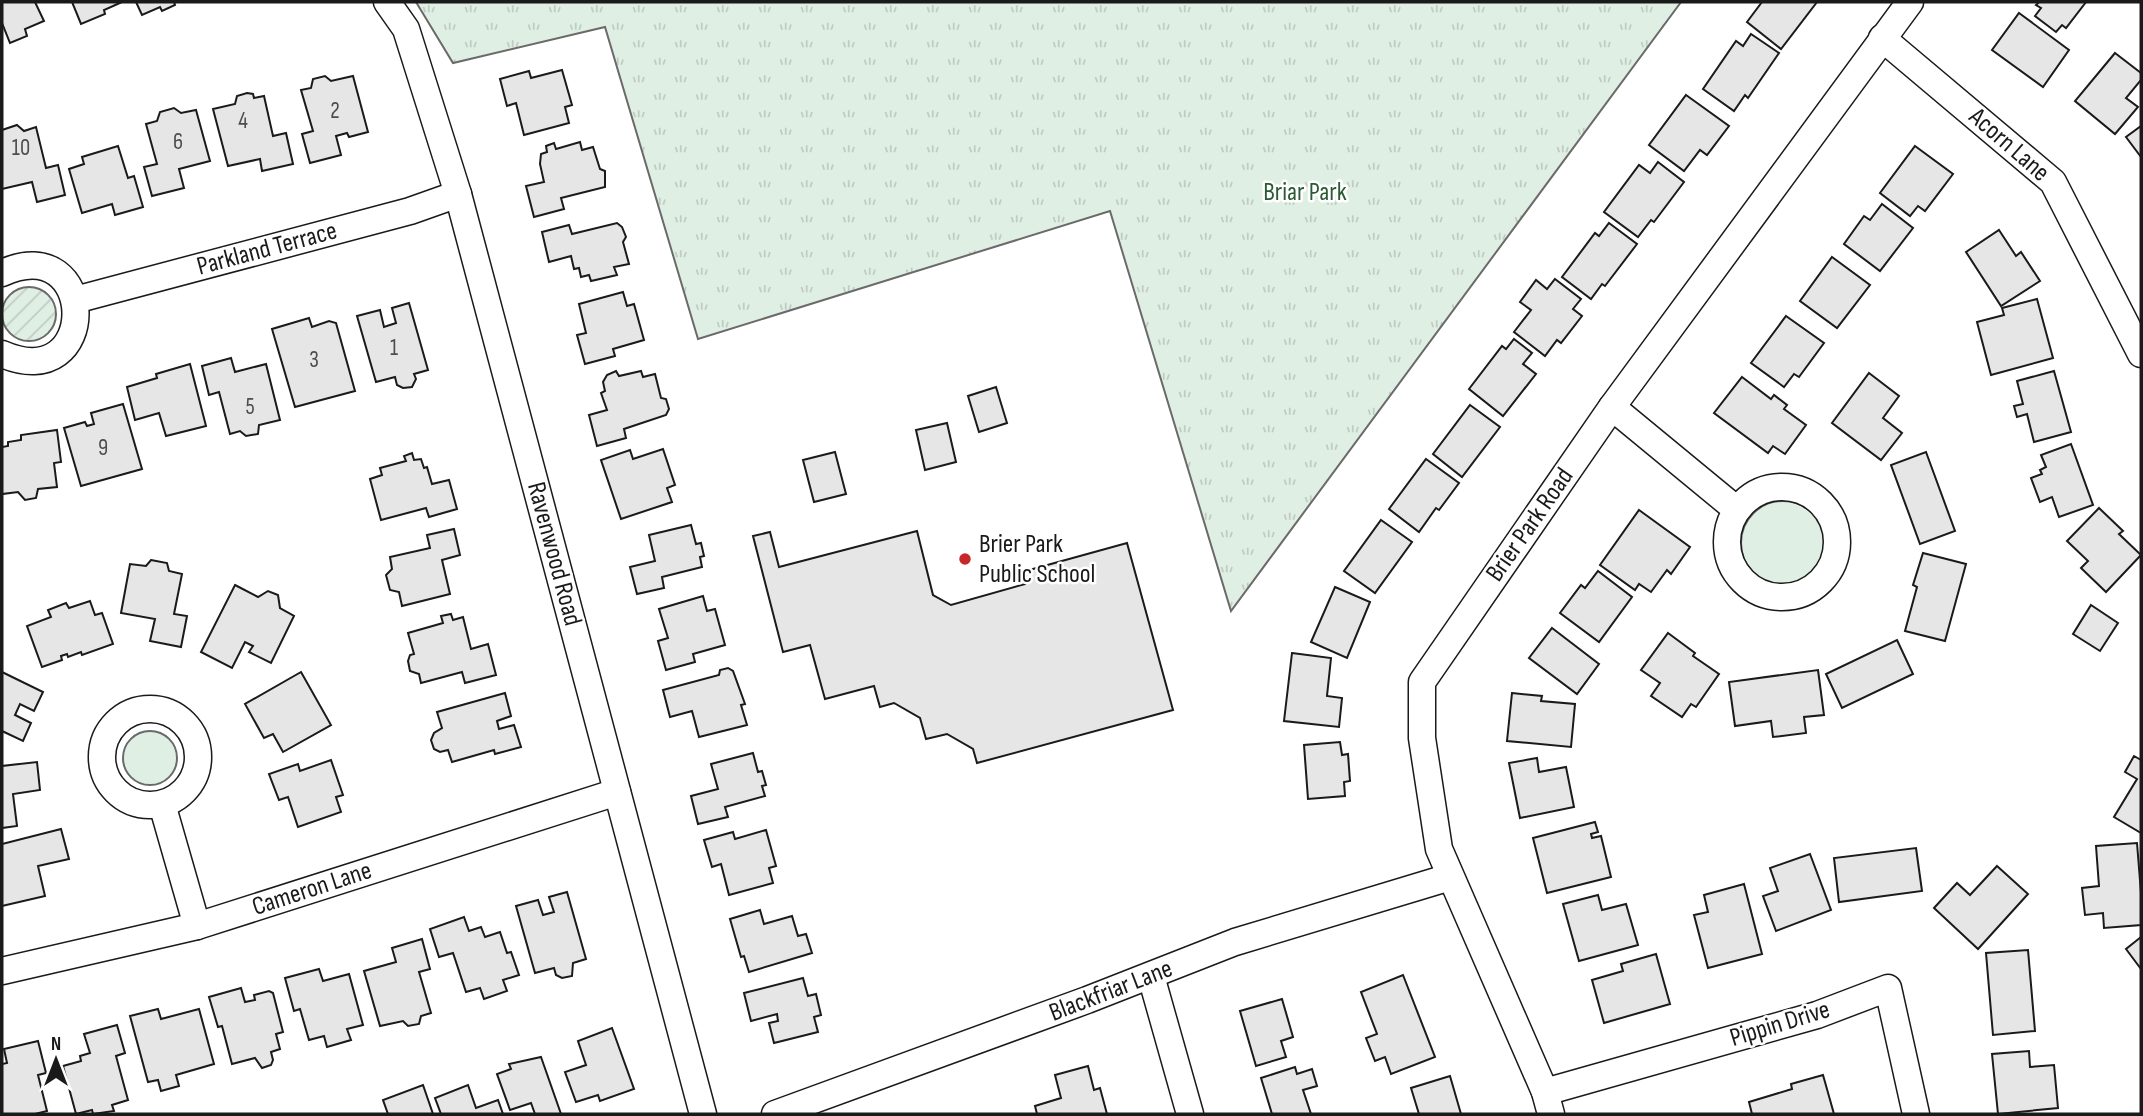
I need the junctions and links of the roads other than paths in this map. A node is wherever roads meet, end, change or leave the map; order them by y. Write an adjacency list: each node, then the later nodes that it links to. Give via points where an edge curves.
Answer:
1 (387, 2): 4 (street, Ravenwood Road, via 406,29)
2 (1910, 2): 3 (street, Brier Park Road)
3 (1882, 38): 8 (street, Acorn Lane, via 2053,182); 9 (street, Brier Park Road)
4 (458, 194): 6 (street, Parkland Terrace, via 410,211); 11 (street, Ravenwood Road)
5 (2, 273): 6 (street, via 30,265 45,268 69,286)
6 (75, 300): 7 (street, via 77,317 64,347 34,362)
7 (2, 354)
8 (2141, 354)
9 (1612, 407): 10 (street); 13 (street, Brier Park Road, via 1422,682 1424,751 1438,849)
10 (1737, 510): 10 (street, via 1729,526 1730,561 1752,588 1786,597 1818,584 1829,570 1837,534 1820,502 1786,487 1767,489)
11 (617, 792): 14 (street, Cameron Lane); 18 (street, Ravenwood Road)
12 (162, 804): 14 (street)
13 (1450, 877): 16 (street, Blackfriar Lane, via 1235,942); 17 (street, Brier Park Road)
14 (197, 926): 15 (street, Cameron Lane)
15 (2, 971)
16 (1150, 975): 19 (street, Blackfriar Lane); 20 (street)
17 (1548, 1103): 21 (street, Pippin Drive, via 1888,988)
18 (703, 1114)
19 (775, 1114)
20 (1190, 1114)
21 (1916, 1114)

